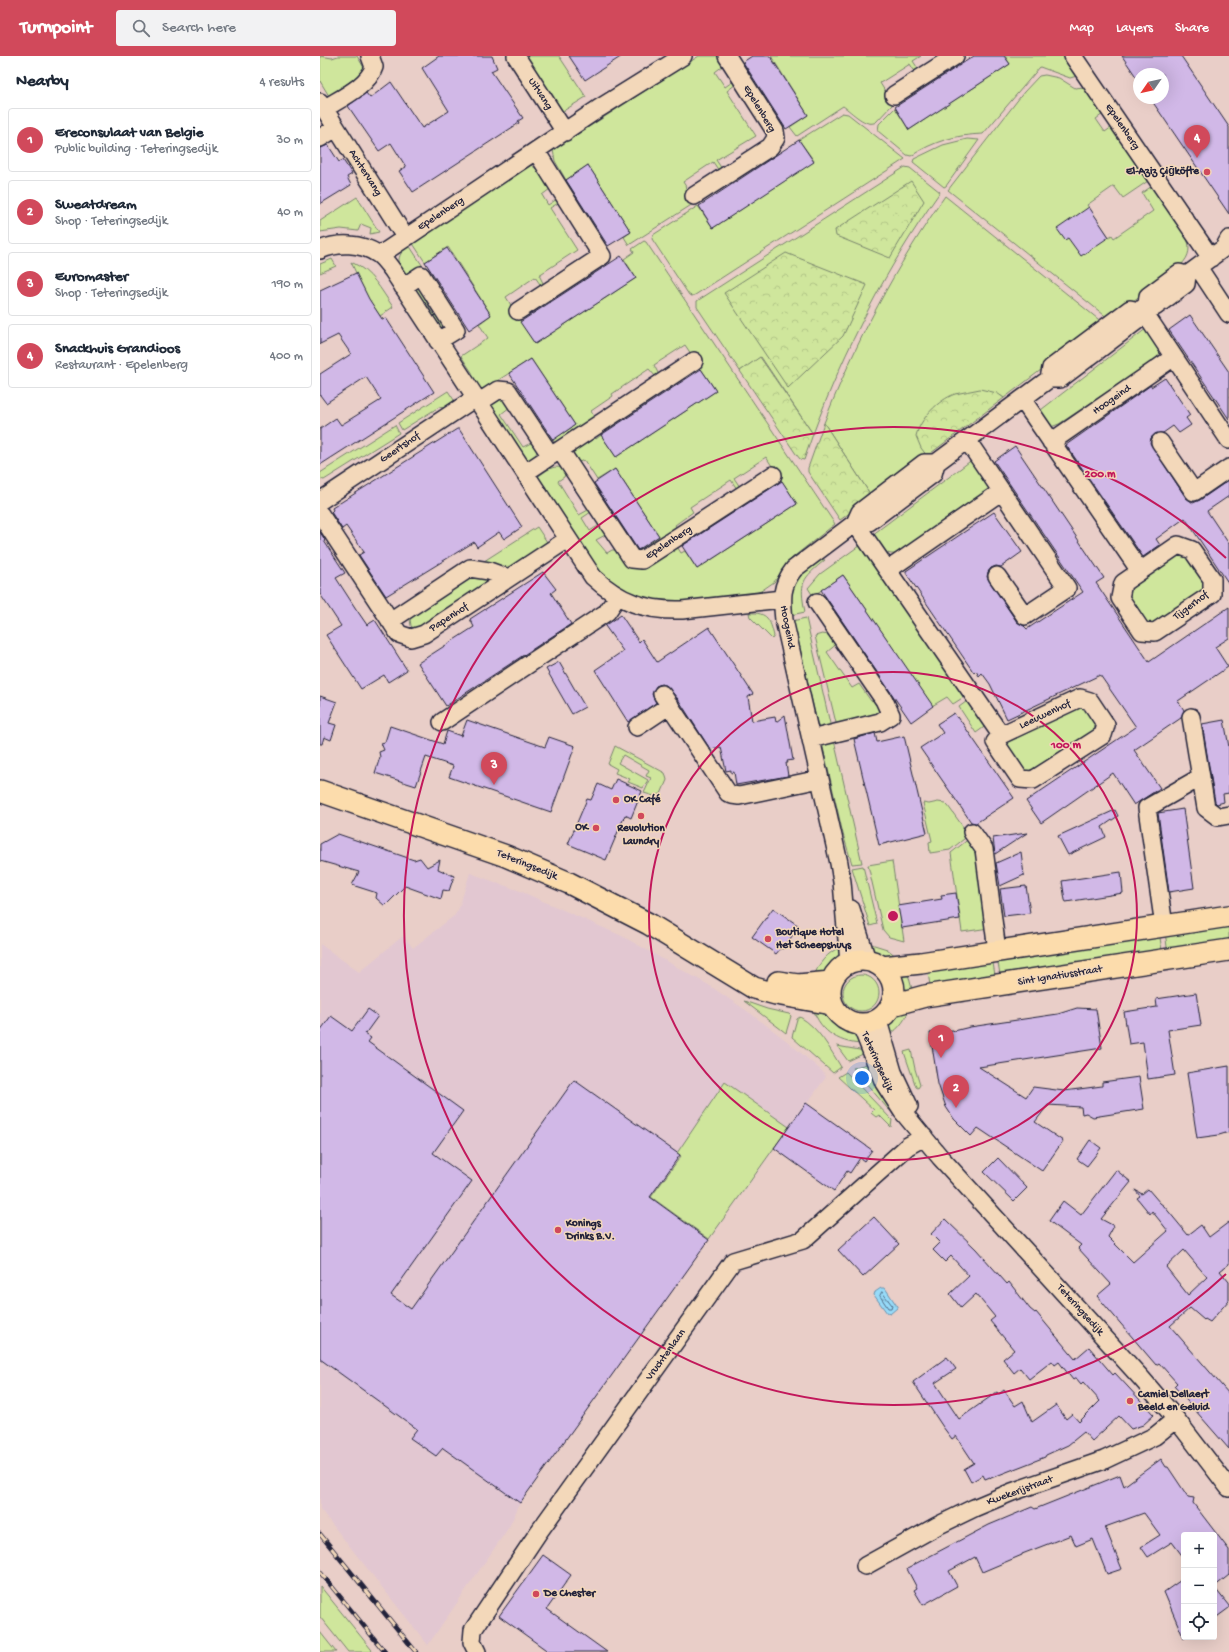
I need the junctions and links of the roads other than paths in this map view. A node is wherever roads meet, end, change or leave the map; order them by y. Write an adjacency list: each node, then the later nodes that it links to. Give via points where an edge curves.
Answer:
1 (370, 56): 8 (street, Achtervang, via 374,67 366,82)
2 (516, 56): 10 (street, Uitvang)
3 (683, 56): 10 (street, Epelenberg)
4 (727, 56): 13 (street, Epelenberg, via 775,132 776,138 770,147)
5 (955, 56): 7 (street)
6 (1073, 56): 17 (street, Epelenberg)
7 (894, 95)
8 (322, 106): 9 (street, Achtervang)
9 (336, 128): 11 (street); 14 (street, Achtervang)
10 (564, 132): 12 (street, Epelenberg)
11 (320, 138)
12 (536, 151): 14 (street, Epelenberg); 19 (street, via 602,256)
13 (694, 196)
14 (405, 237): 16 (street, Epelenberg)
15 (320, 250): 16 (street, via 330,245 348,245 365,248)
16 (380, 255): 24 (street)
17 (1213, 256): 18 (street, via 1179,273 1148,296); 20 (street, Epelenberg)
18 (1143, 308): 21 (street); 23 (street, Hoogeind, via 1130,309 1051,368 1049,378)
19 (518, 311)
20 (1229, 314)
21 (1174, 357): 26 (street); 27 (street, Hoogeind)
22 (694, 361): 29 (street)
23 (1022, 399): 25 (street, Hoogeind); 27 (street)
24 (477, 400): 29 (street, Epelenberg, via 498,390 508,391); 31 (street); 34 (street, Geertshof)
25 (967, 440): 33 (street); 35 (street, Hoogeind, via 936,463 924,463 860,512)
26 (1229, 440)
27 (1051, 442): 38 (street)
28 (1160, 442): 30 (street, via 1194,492)
29 (555, 453): 31 (street); 32 (street, Epelenberg, via 632,559 642,560)
30 (1229, 468)
31 (525, 473): 36 (street)
32 (773, 475)
33 (1002, 491): 37 (street); 39 (street, via 1067,588 1025,616)
34 (321, 501): 44 (street, Papenhof)
35 (855, 523): 37 (street); 42 (street, Hoogeind, via 794,569 783,587)
36 (568, 539): 40 (street, Papenhof); 41 (street, via 593,577)
37 (888, 570): 48 (street)
38 (1140, 571): 38 (street, Tijgerhof, via 1123,583 1120,598 1142,631 1155,632 1212,594 1212,579 1192,550 1178,545)
39 (997, 576)
40 (508, 578): 44 (street, via 470,568); 44 (street, Papenhof, via 424,634 411,638 399,634)
41 (617, 596): 42 (street, via 637,605 667,611); 46 (street, via 607,612)
42 (782, 599): 49 (street, Hoogeind, via 784,620)
43 (817, 602): 49 (street, via 884,700 891,715 880,722)
44 (390, 622)
45 (1191, 717): 50 (street)
46 (442, 722)
47 (637, 728): 51 (street, via 666,699 728,793 732,795 739,796)
48 (1001, 735): 48 (street, Leeuwenhof, via 995,742 1020,779 1034,780 1103,735 1106,725 1090,701 1080,698)
49 (811, 739): 51 (street, Hoogeind)
50 (1201, 777): 53 (street, via 1206,808 1218,817); 56 (street, via 1147,808)
51 (820, 779): 59 (street, Hoogeind, via 842,882)
52 (320, 791): 60 (main road, Teteringsedijk, via 535,868 649,924)
53 (1229, 815)
54 (972, 832): 58 (street, via 984,849)
55 (1229, 916): 56 (main road)
56 (1164, 926): 58 (main road)
57 (1229, 950): 63 (main road, Sint Ignatiusstraat, via 925,996)
58 (997, 951): 59 (main road)
59 (866, 963): 61 (main road, via 838,971); 63 (main road, via 890,975 894,984)
60 (722, 967): 61 (main road, Teteringsedijk, via 767,980 798,985); 62 (main road, Teteringsedijk, via 754,988)
61 (831, 982): 62 (main road, via 829,990)
62 (832, 1004): 64 (main road, via 843,1019 852,1023)
63 (892, 1005): 64 (main road, via 889,1011)
64 (869, 1023): 65 (street, Teteringsedijk, via 890,1092 902,1112)
65 (924, 1137): 66 (street, Teteringsedijk); 69 (street, Vruchtenlaan, via 908,1146 803,1240 733,1261 473,1630)
66 (1176, 1419): 67 (street, Teteringsedijk); 68 (street, Kwekerijstraat, via 1155,1436 1104,1460 974,1508)
67 (1229, 1488)
68 (865, 1566)
69 (475, 1647)

